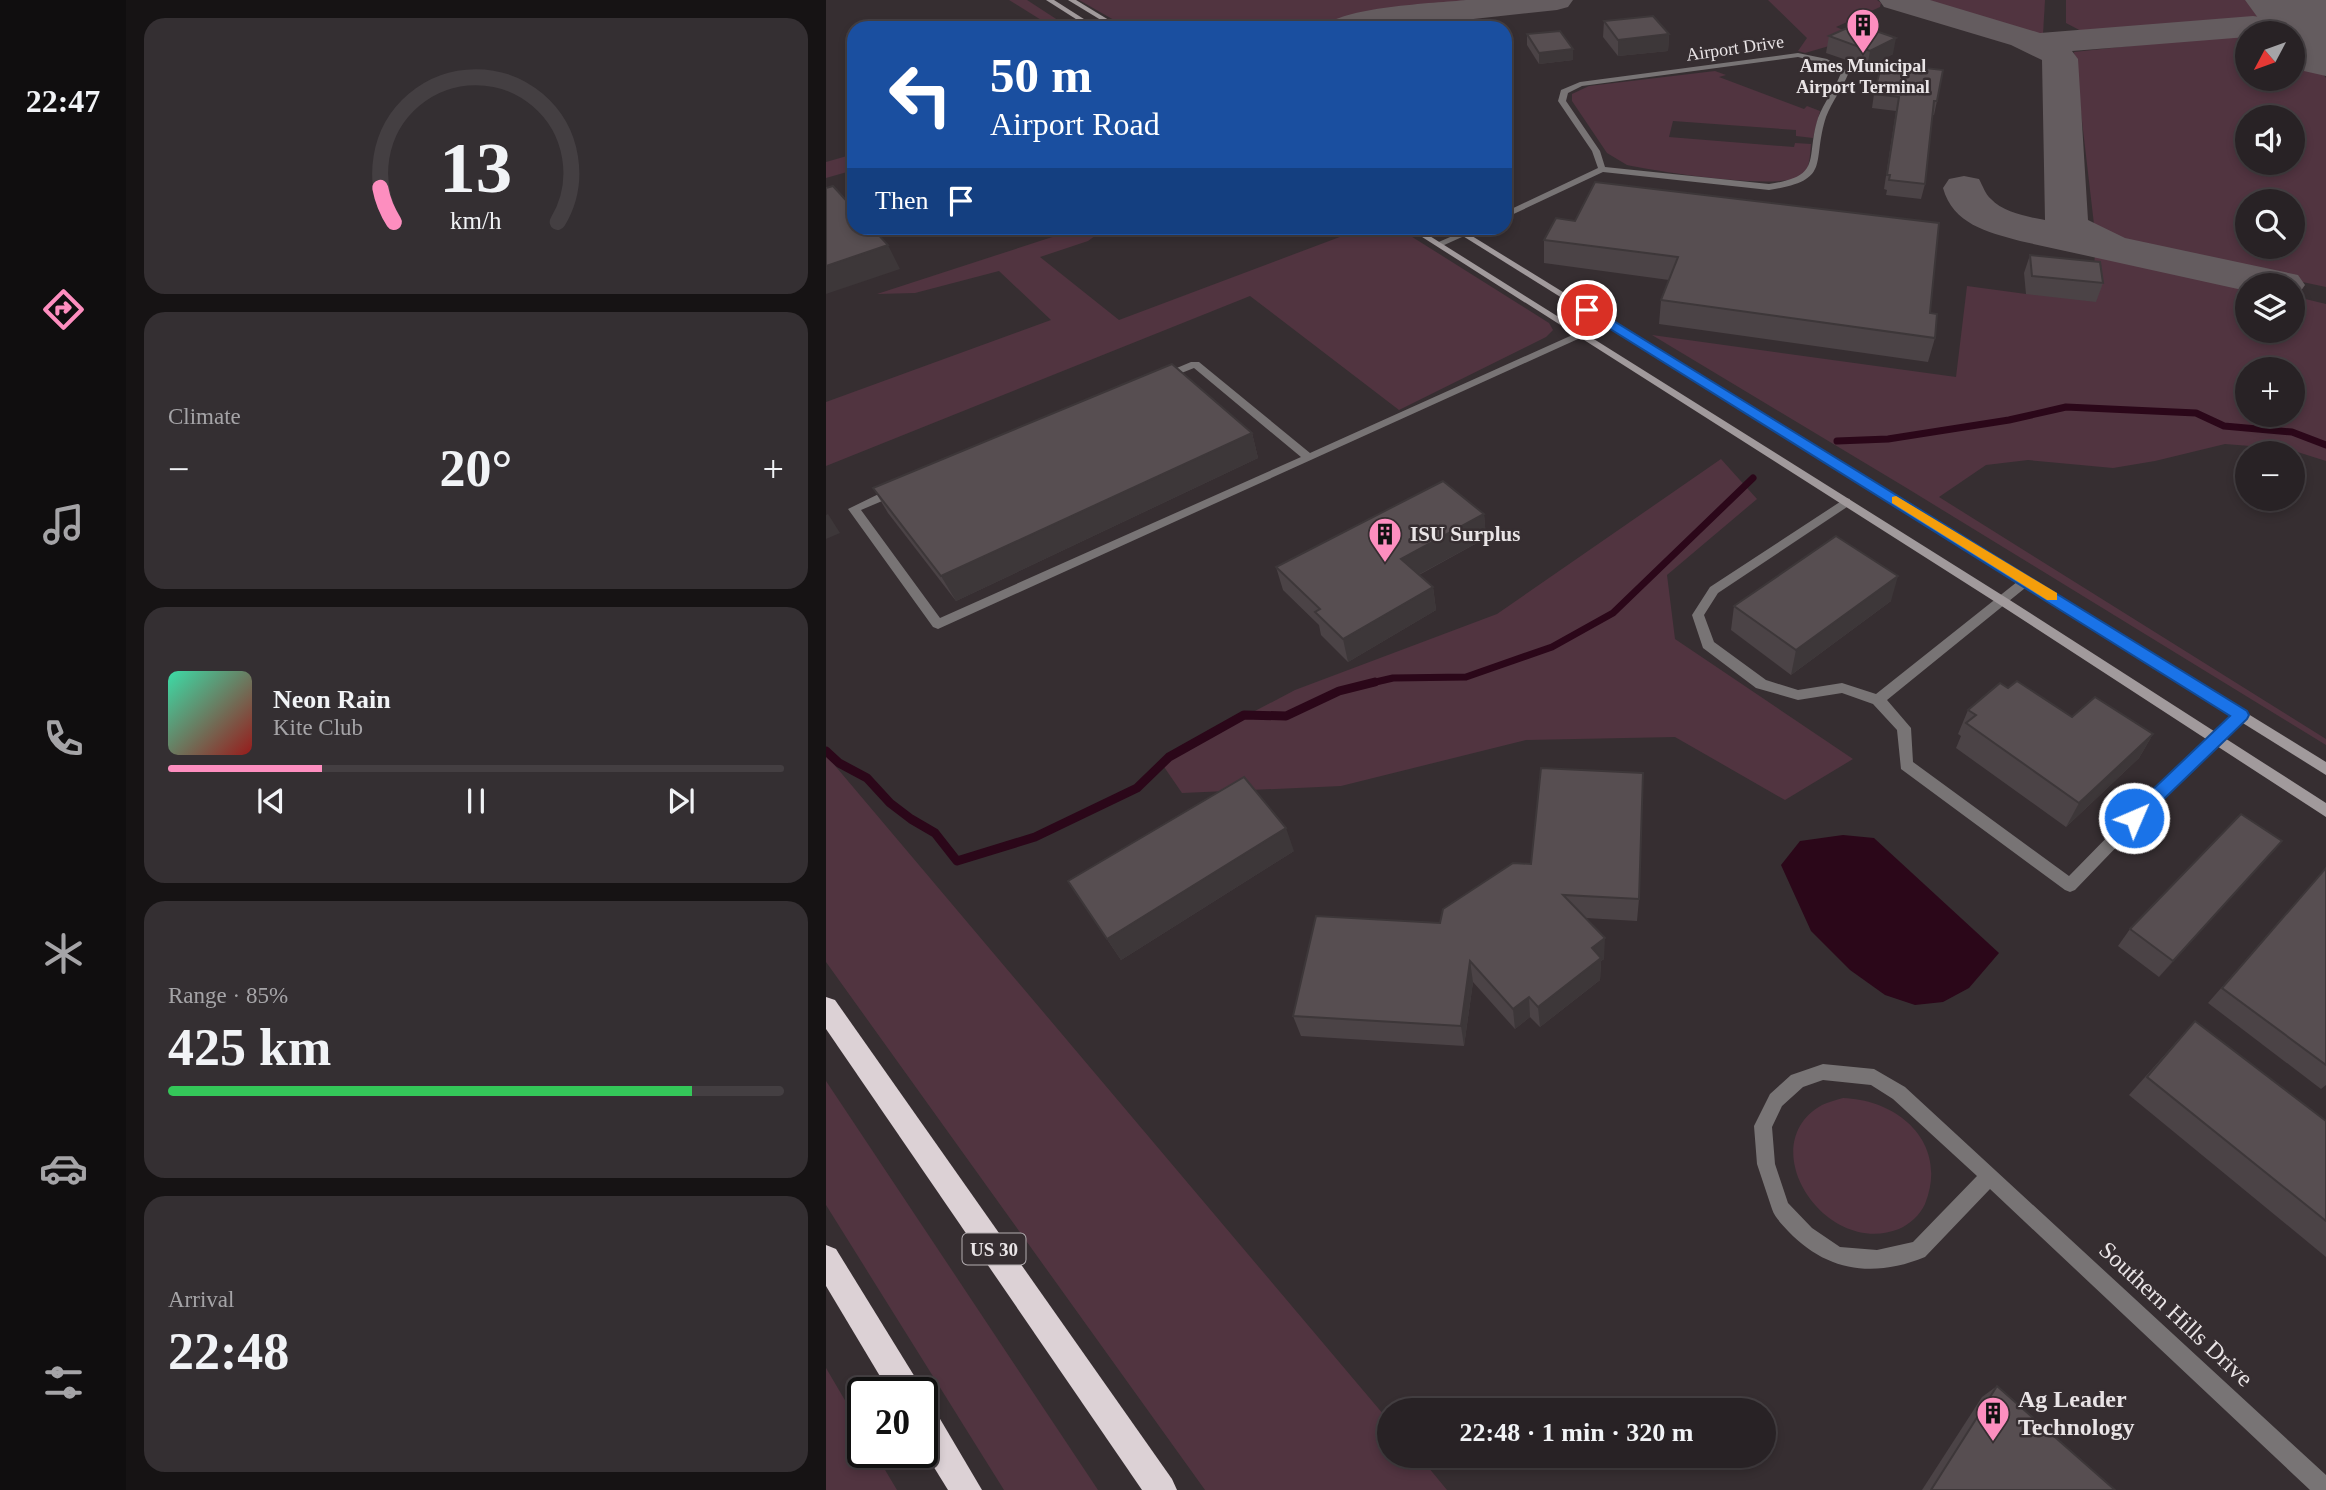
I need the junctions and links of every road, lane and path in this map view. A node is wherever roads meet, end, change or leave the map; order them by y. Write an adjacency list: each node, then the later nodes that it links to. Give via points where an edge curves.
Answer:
1 (1049, 0): 3 (main road)
2 (1070, 0): 4 (main road)
3 (1084, 21)
4 (1107, 21)
5 (1602, 169): 5 (street, Airport Drive, via 1596,151 1562,101 1564,92 1580,84 1798,55 1845,72 1827,106 1813,171 1805,180 1769,187); 6 (street)
6 (1512, 212)
7 (1424, 235): 10 (main road)
8 (1453, 235): 10 (street)
9 (1465, 235): 11 (main road)
10 (1439, 244): 12 (main road)
11 (1608, 323): 12 (street); 17 (main road)
12 (1582, 335): 14 (street); 16 (main road)
13 (1157, 380): 14 (street, via 1195,364)
14 (1309, 458): 15 (street, via 938,624 854,509)
15 (905, 487)
16 (1846, 502): 18 (main road); 19 (street, via 1714,590 1698,615 1708,645 1761,684 1798,695 1842,688)
17 (2026, 581): 18 (street); 20 (main road)
18 (2001, 600): 19 (street); 21 (main road)
19 (1878, 700): 21 (street, via 1905,728 1906,765 2070,885)
20 (2241, 715): 21 (street); 22 (main road)
21 (2214, 739): 23 (main road)
22 (2326, 769)
23 (2326, 811)
24 (826, 1008): 30 (highway, US 30)
25 (1990, 1176): 25 (street, Southern Hills Drive, via 1899,1093 1874,1077 1823,1072 1797,1081 1776,1100 1763,1126 1766,1164 1781,1209 1805,1235 1837,1256 1878,1260 1918,1250); 31 (street, Southern Hills Drive)
26 (826, 1259): 27 (highway)
27 (897, 1377)
28 (938, 1445): 29 (highway)
29 (965, 1490)
30 (1161, 1490)
31 (2326, 1490)

